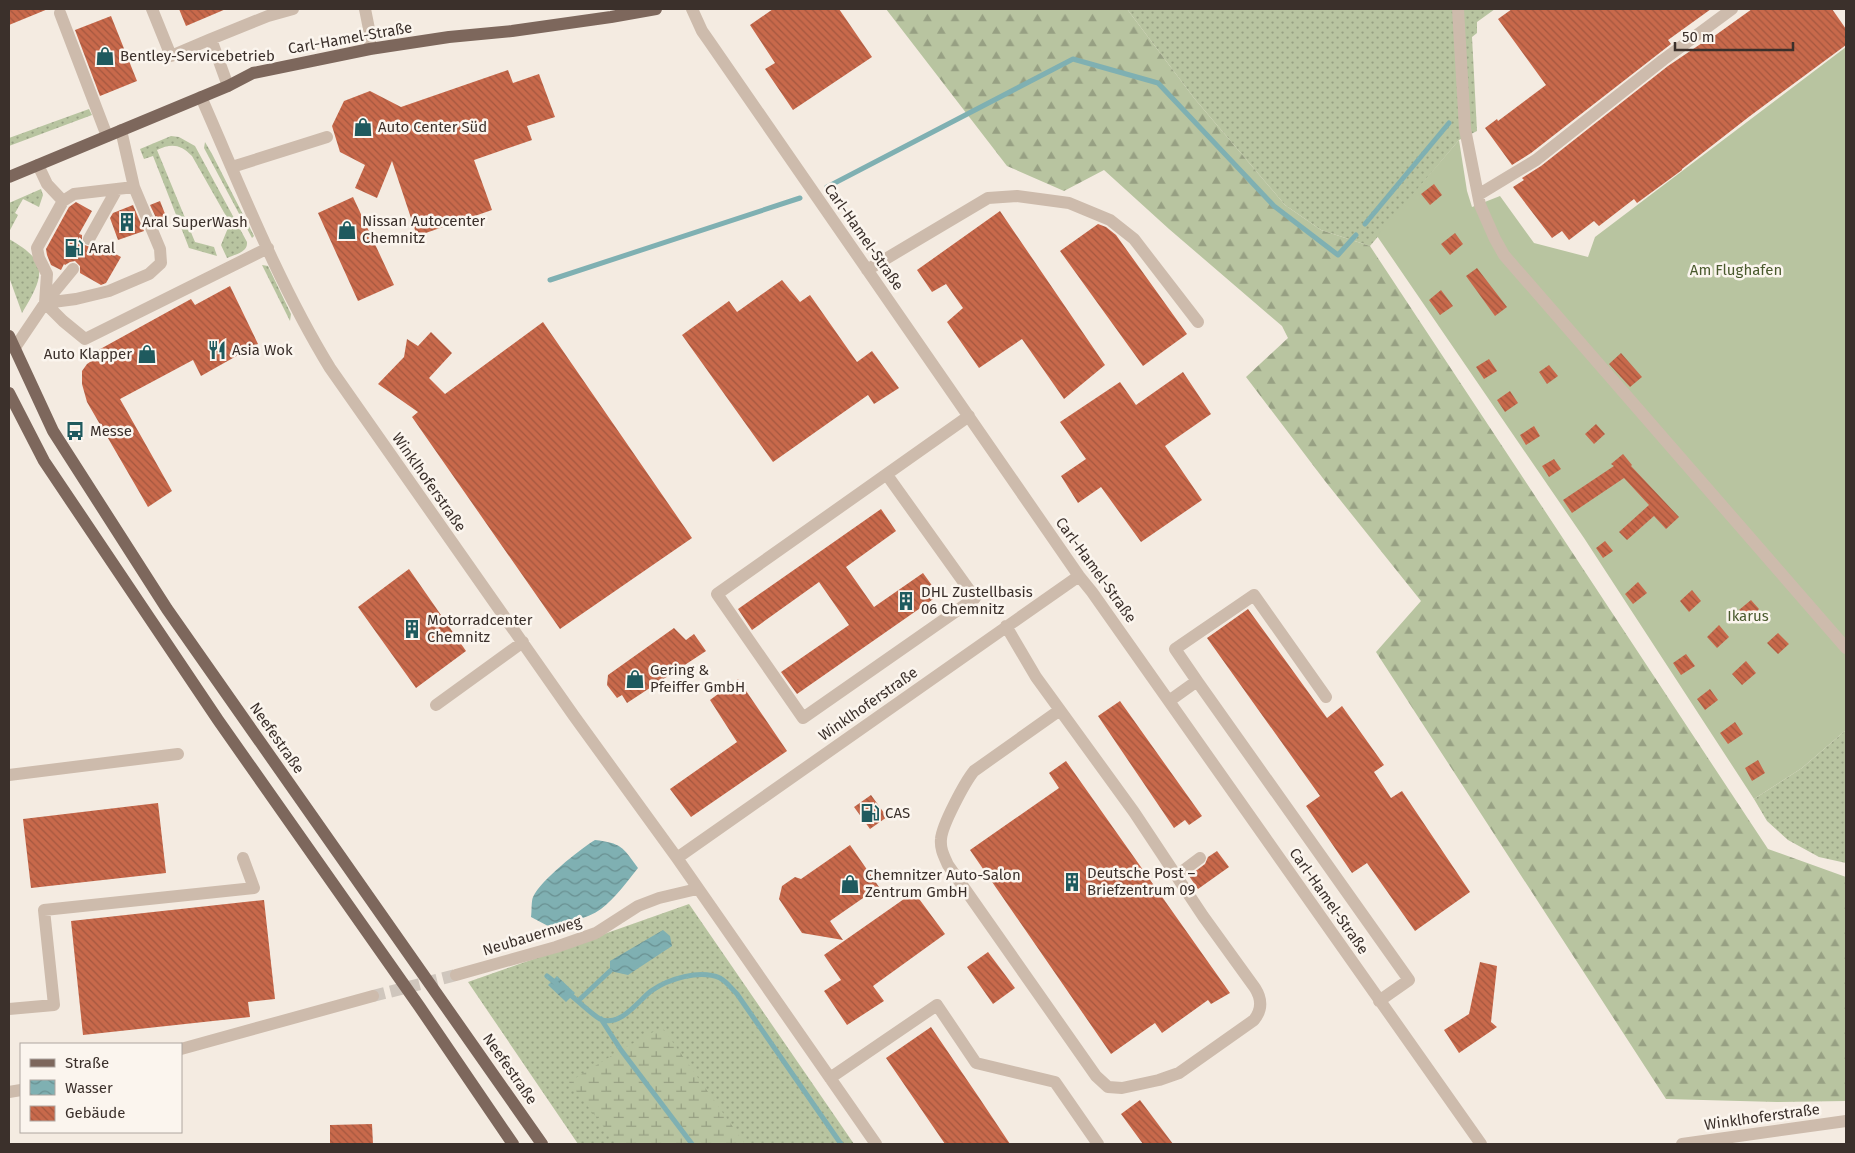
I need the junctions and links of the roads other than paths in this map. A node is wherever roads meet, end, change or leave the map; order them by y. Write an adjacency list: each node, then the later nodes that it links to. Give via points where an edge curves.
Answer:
1 (152, 9): 10 (street, via 171,56)
2 (293, 9): 10 (street)
3 (365, 9): 11 (street)
4 (656, 9): 9 (main road, Carl-Hamel-Straße)
5 (692, 9): 27 (street, Carl-Hamel-Straße, via 709,42)
6 (1458, 9): 22 (street, via 1465,128)
7 (1732, 9): 22 (street, via 1536,160)
8 (60, 13): 15 (street)
9 (592, 14): 11 (main road, Carl-Hamel-Straße, via 512,31)
10 (211, 39): 12 (street)
11 (370, 49): 12 (main road, Carl-Hamel-Straße, via 253,73)
12 (228, 86): 13 (main road, Carl-Hamel-Straße)
13 (201, 97): 14 (main road, Carl-Hamel-Straße); 18 (street, Winklhoferstraße)
14 (121, 130): 15 (main road, Carl-Hamel-Straße); 20 (street)
15 (107, 136): 17 (main road, Carl-Hamel-Straße)
16 (327, 137): 18 (street)
17 (38, 165): 19 (main road, Carl-Hamel-Straße); 23 (street, via 47,184)
18 (232, 167): 25 (street, Winklhoferstraße)
19 (9, 177)
20 (134, 187): 21 (street); 28 (street, via 160,249 160,263 149,274 108,291)
21 (117, 188): 23 (street, via 74,194); 24 (street)
22 (1478, 195): 38 (street, via 1504,254)
23 (63, 201): 28 (street, via 37,248 47,274)
24 (89, 239)
25 (268, 248): 28 (street, via 85,339); 37 (street, Winklhoferstraße, via 308,332 330,368)
26 (72, 269): 28 (street)
27 (867, 270): 29 (street, via 988,198 1017,196 1070,203 1110,220 1134,239); 33 (street, Carl-Hamel-Straße)
28 (45, 303): 31 (street)
29 (1198, 322)
30 (9, 336): 31 (main road, Neefestraße)
31 (14, 349): 59 (main road, Neefestraße, via 53,431 167,609)
32 (9, 393): 58 (main road, via 54,478)
33 (969, 416): 34 (street); 35 (street, Carl-Hamel-Straße)
34 (888, 474): 34 (street, via 717,594 803,718 975,598)
35 (1079, 576): 36 (street, Winklhoferstraße); 41 (street, Carl-Hamel-Straße)
36 (1006, 626): 43 (street); 47 (street, Winklhoferstraße)
37 (523, 642): 42 (street); 47 (street, Winklhoferstraße)
38 (1846, 648)
39 (1197, 680): 40 (street, via 1175,649 1254,594); 41 (street); 53 (street, via 1409,980)
40 (1326, 697)
41 (1169, 701): 53 (street, Carl-Hamel-Straße)
42 (436, 705)
43 (1060, 710): 49 (street); 49 (street, via 974,771 965,782 948,819 941,837 941,851 1083,1059 1108,1087 1122,1088 1179,1073 1258,1014 1258,992)
44 (178, 754): 45 (street)
45 (9, 775)
46 (243, 858): 54 (street, via 254,888 44,910 54,1005)
47 (677, 858): 50 (street, Winklhoferstraße)
48 (1200, 858): 49 (street)
49 (1176, 876)
50 (697, 889): 51 (street, Neubauernweg, via 638,906 596,933 556,948); 56 (street, Winklhoferstraße)
51 (456, 975)
52 (373, 996): 55 (street)
53 (1379, 1001): 62 (street, Carl-Hamel-Straße)
54 (9, 1009)
55 (182, 1048)
56 (830, 1078): 60 (street, Winklhoferstraße); 61 (street, via 937,1005 976,1063 1055,1082)
57 (1846, 1122): 63 (street, Winklhoferstraße)
58 (513, 1144)
59 (542, 1144)
60 (876, 1144)
61 (1098, 1144)
62 (1480, 1144)
63 (1682, 1144)

